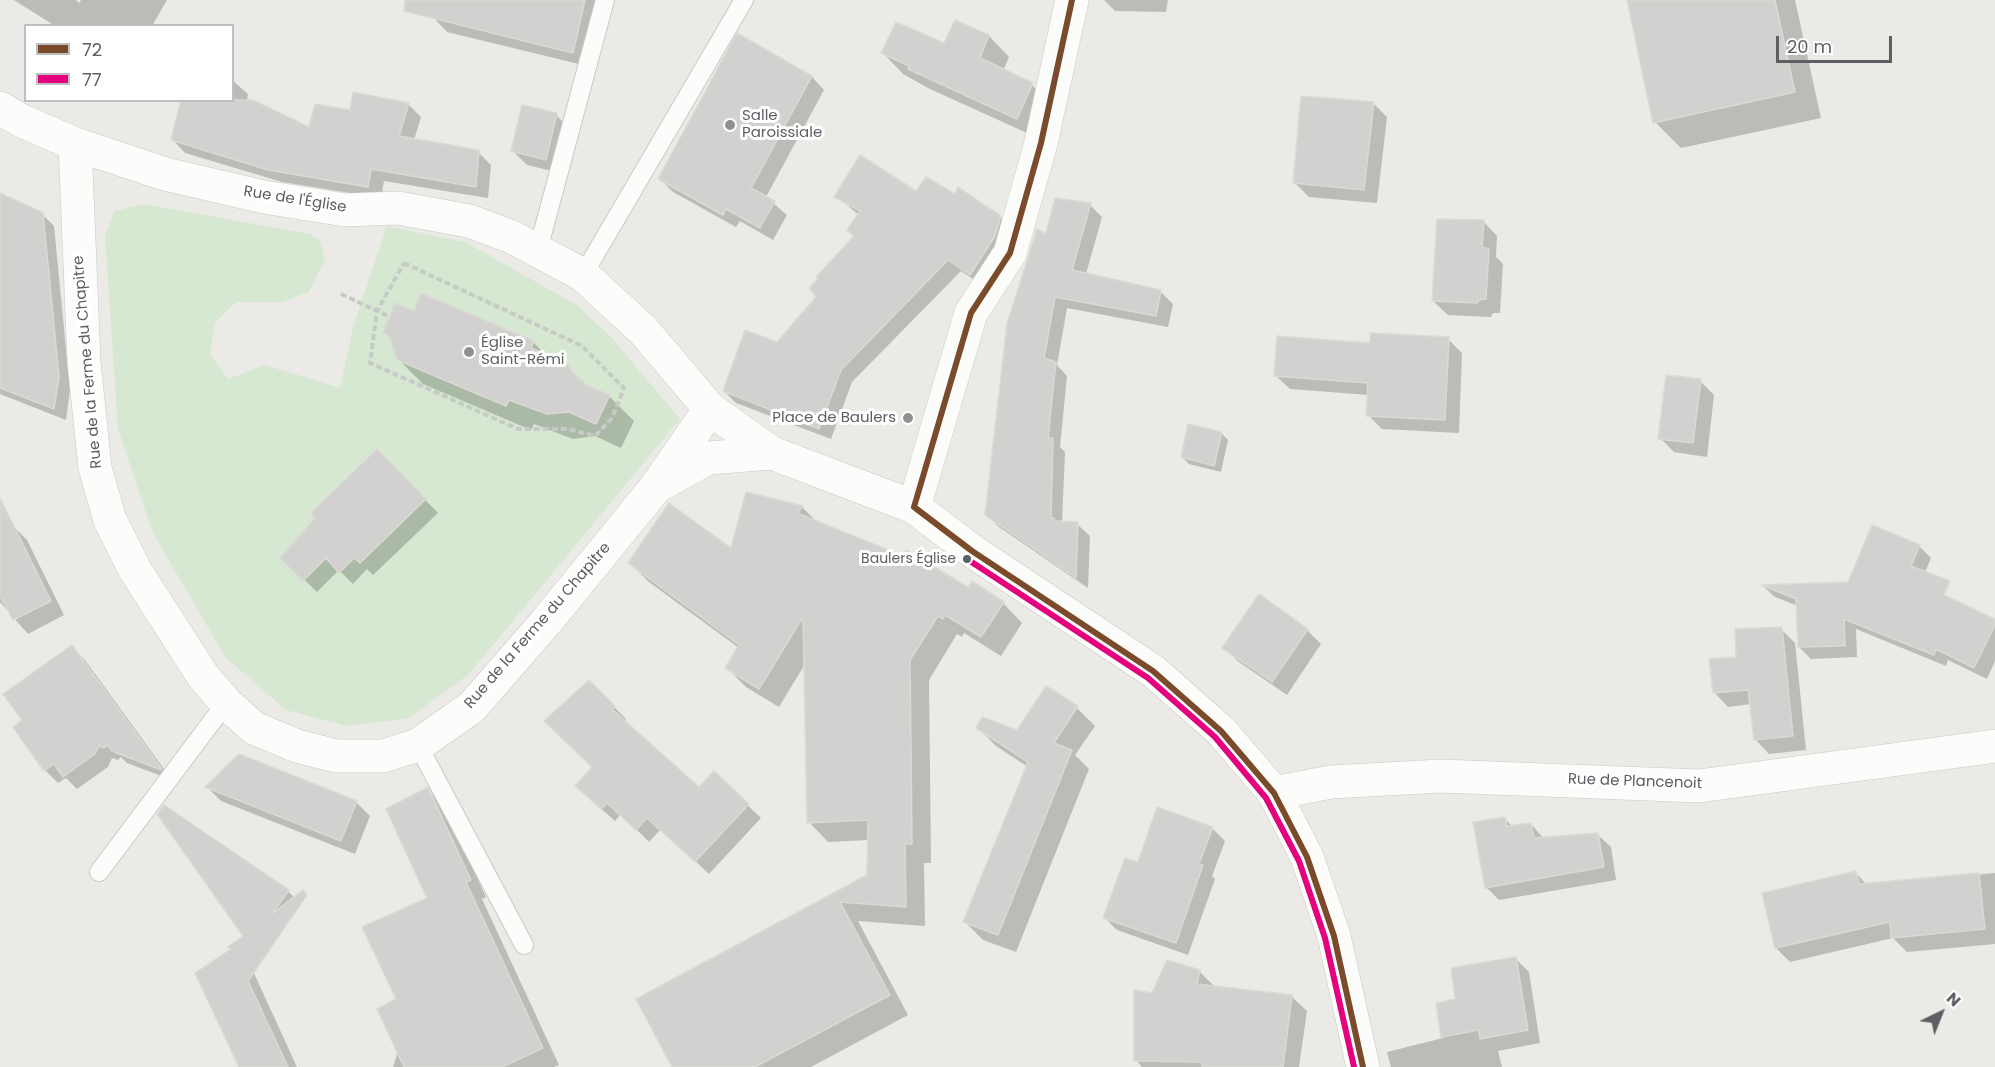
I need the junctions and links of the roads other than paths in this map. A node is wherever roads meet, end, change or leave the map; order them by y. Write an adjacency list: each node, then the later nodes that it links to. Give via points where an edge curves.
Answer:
1 (605, 0): 6 (lane)
2 (744, 0): 7 (lane)
3 (1072, 0): 11 (street, via 1041,143 1010,252 971,313)
4 (0, 108): 5 (street, Rue de l'Église)
5 (75, 144): 6 (street, Rue de l'Église, via 165,174 264,197 345,210 398,208 469,221); 12 (street, Rue de la Ferme du Chapitre, via 84,362 95,468 110,520 135,570 203,676)
6 (538, 250): 7 (street, Rue de l'Église)
7 (583, 275): 8 (street, Rue de l'Église, via 643,330)
8 (710, 409): 9 (street, Rue de l'Église); 10 (street, Rue de la Ferme du Chapitre)
9 (772, 453): 10 (street, Rue de la Ferme du Chapitre, via 708,459); 11 (street, Rue de l'Église)
10 (656, 487): 13 (street, Rue de la Ferme du Chapitre, via 472,707)
11 (914, 507): 15 (street, via 972,551 1153,672 1221,731)
12 (226, 703): 13 (street, Rue de la Ferme du Chapitre, via 254,728 297,746 336,756 383,756); 16 (lane)
13 (417, 745): 17 (lane)
14 (1995, 746): 15 (street, Rue de Plancenoit, via 1699,786 1441,776 1331,782)
15 (1274, 793): 18 (street, via 1306,857 1334,936)
16 (99, 872)
17 (524, 945)
18 (1363, 1067)

